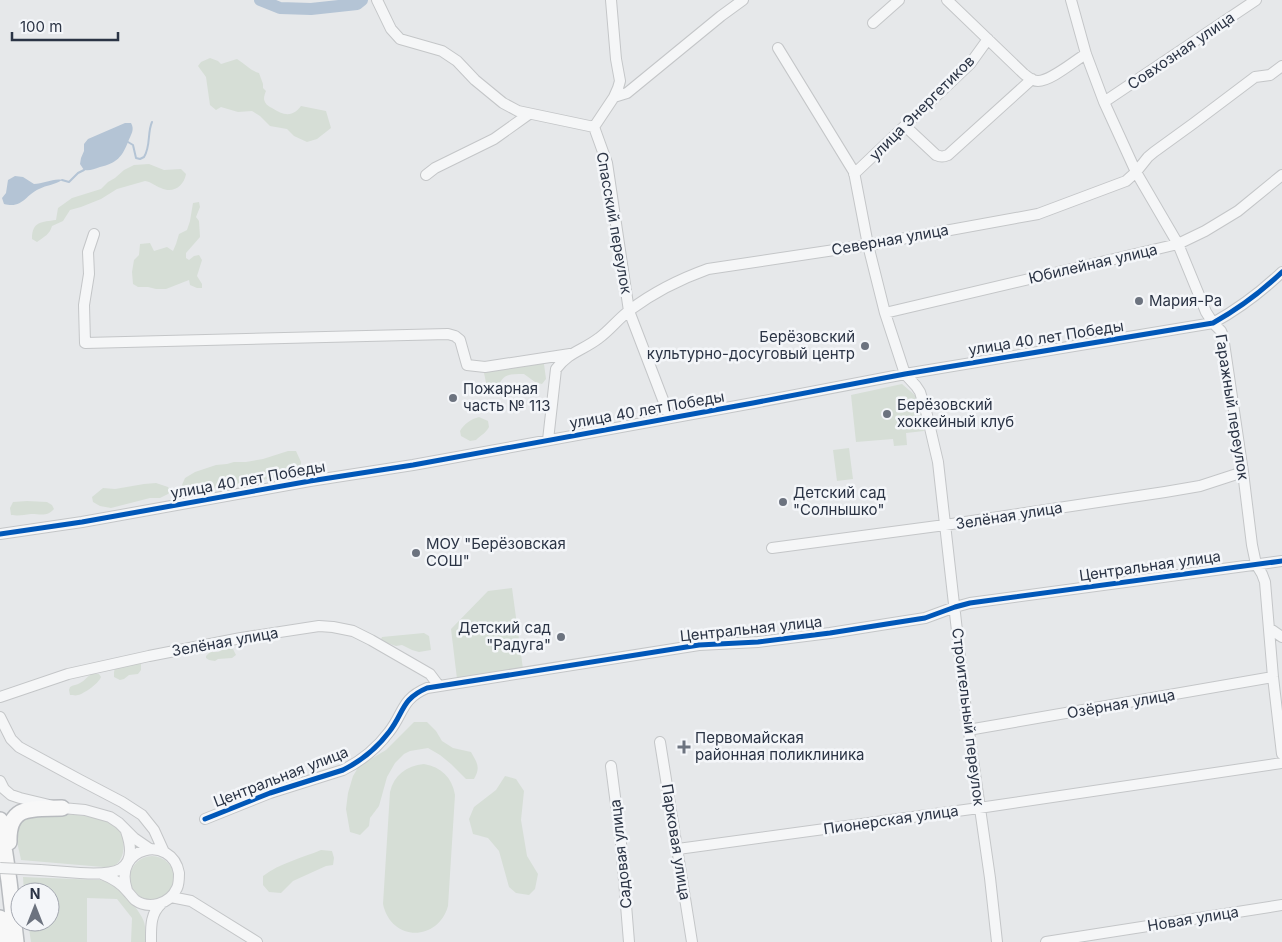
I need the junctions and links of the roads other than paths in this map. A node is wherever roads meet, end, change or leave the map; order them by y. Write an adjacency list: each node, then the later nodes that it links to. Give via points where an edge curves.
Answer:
1 (612, 0): 14 (street, via 620,81)
2 (743, 0): 14 (street, via 627,93)
3 (899, 0): 8 (street)
4 (947, 0): 9 (street)
5 (1071, 0): 11 (street, Гаражный переулок)
6 (1256, 0): 15 (street, Совхозная улица)
7 (378, 1): 16 (street, via 391,29 400,39 442,51 502,103)
8 (873, 23)
9 (988, 39): 13 (street); 17 (street, улица Энергетиков, via 970,64)
10 (778, 48): 20 (street, Строительный переулок)
11 (1086, 54): 13 (street, via 1051,77); 15 (street, Гаражный переулок)
12 (1282, 66): 19 (street, Северная улица, via 1270,75 1255,76 1148,156)
13 (1032, 80): 17 (street, via 944,157 936,155)
14 (614, 97): 18 (street)
15 (1104, 102): 19 (street, Гаражный переулок)
16 (529, 114): 18 (street); 21 (street, via 494,139)
17 (905, 126): 20 (street, улица Энергетиков)
18 (594, 127): 27 (street, Спасский переулок, via 606,163)
19 (1136, 172): 24 (street, Гаражный переулок); 25 (street, Северная улица, via 1126,181 1038,214)
20 (854, 174): 25 (street, Строительный переулок)
21 (426, 175)
22 (1282, 175): 24 (street, Юбилейная улица, via 1238,211)
23 (94, 234): 30 (street, via 88,252 85,343 448,334 460,340 467,365 485,367)
24 (1178, 244): 28 (street, Юбилейная улица); 29 (street, Гаражный переулок, via 1206,312)
25 (868, 245): 27 (street, Северная улица, via 708,269 665,287); 28 (street, Строительный переулок)
26 (1282, 272): 29 (street, улица 40 лет Победы, via 1254,297)
27 (629, 311): 30 (street, Северная улица, via 600,338); 32 (street, Спасский переулок)
28 (885, 313): 31 (street, Строительный переулок)
29 (1214, 323): 31 (street, улица 40 лет Победы); 34 (street, Гаражный переулок, via 1223,336)
30 (571, 354): 33 (street, Северная улица, via 556,370)
31 (905, 374): 32 (street, улица 40 лет Победы); 35 (street, Строительный переулок, via 920,392 927,416 938,462)
32 (670, 418): 33 (street, улица 40 лет Победы)
33 (548, 440): 36 (street, улица 40 лет Победы)
34 (1244, 472): 35 (street, Зелёная улица, via 1200,486); 39 (street, Гаражный переулок)
35 (945, 525): 37 (street, Зелёная улица); 40 (street, Строительный переулок)
36 (0, 534)
37 (772, 548)
38 (1282, 561): 39 (street, Центральная улица)
39 (1256, 564): 40 (street, Центральная улица); 41 (street, Гаражный переулок, via 1265,582)
40 (955, 607): 44 (street, Центральная улица, via 925,618 830,633 699,645); 47 (street, Строительный переулок)
41 (1269, 628): 42 (street); 43 (street, Гаражный переулок)
42 (1282, 637)
43 (1273, 677): 47 (street, Озёрная улица); 49 (street, Гаражный переулок)
44 (439, 686): 45 (street, Зелёная улица, via 430,674 372,640 353,631 318,626 241,638 68,674); 56 (street, Центральная улица, via 427,688 411,697 390,732 349,767 270,793)
45 (0, 697)
46 (0, 717): 60 (street, via 19,747 142,815 154,830)
47 (968, 730): 54 (street, Строительный переулок)
48 (660, 742): 59 (street, Парковая улица)
49 (1282, 754)
50 (1282, 764): 54 (street, Пионерская улица)
51 (611, 766): 79 (street, Садовая улица)
52 (0, 781): 53 (street, via 11,795)
53 (62, 808): 57 (street, via 110,817); 65 (highway, via 27,810 13,817 8,832)
54 (979, 808): 59 (street, Пионерская улица); 81 (street, Строительный переулок)
55 (0, 820): 65 (highway)
56 (205, 820)
57 (126, 831): 58 (street); 61 (street, via 130,848)
58 (150, 849): 60 (street); 61 (street, via 133,856)
59 (678, 849): 80 (street, Парковая улица)
60 (164, 852): 64 (street, via 178,867)
61 (128, 863): 63 (street, via 117,871); 66 (street, via 124,873)
62 (0, 868): 63 (street, bridge)
63 (102, 874): 66 (street)
64 (179, 878): 67 (street); 68 (street)
65 (9, 881): 76 (highway)
66 (127, 890): 69 (street)
67 (171, 897): 68 (street); 70 (street)
68 (190, 901): 74 (street)
69 (140, 903): 70 (street); 73 (street)
70 (161, 904): 73 (street)
71 (1282, 905): 82 (street, Новая улица)
72 (0, 918): 75 (highway)
73 (152, 920): 77 (street)
74 (248, 939): 78 (street)
75 (3, 942)
76 (16, 942)
77 (151, 942)
78 (257, 942)
79 (629, 942)
80 (692, 942)
81 (997, 942)
82 (1046, 942)

